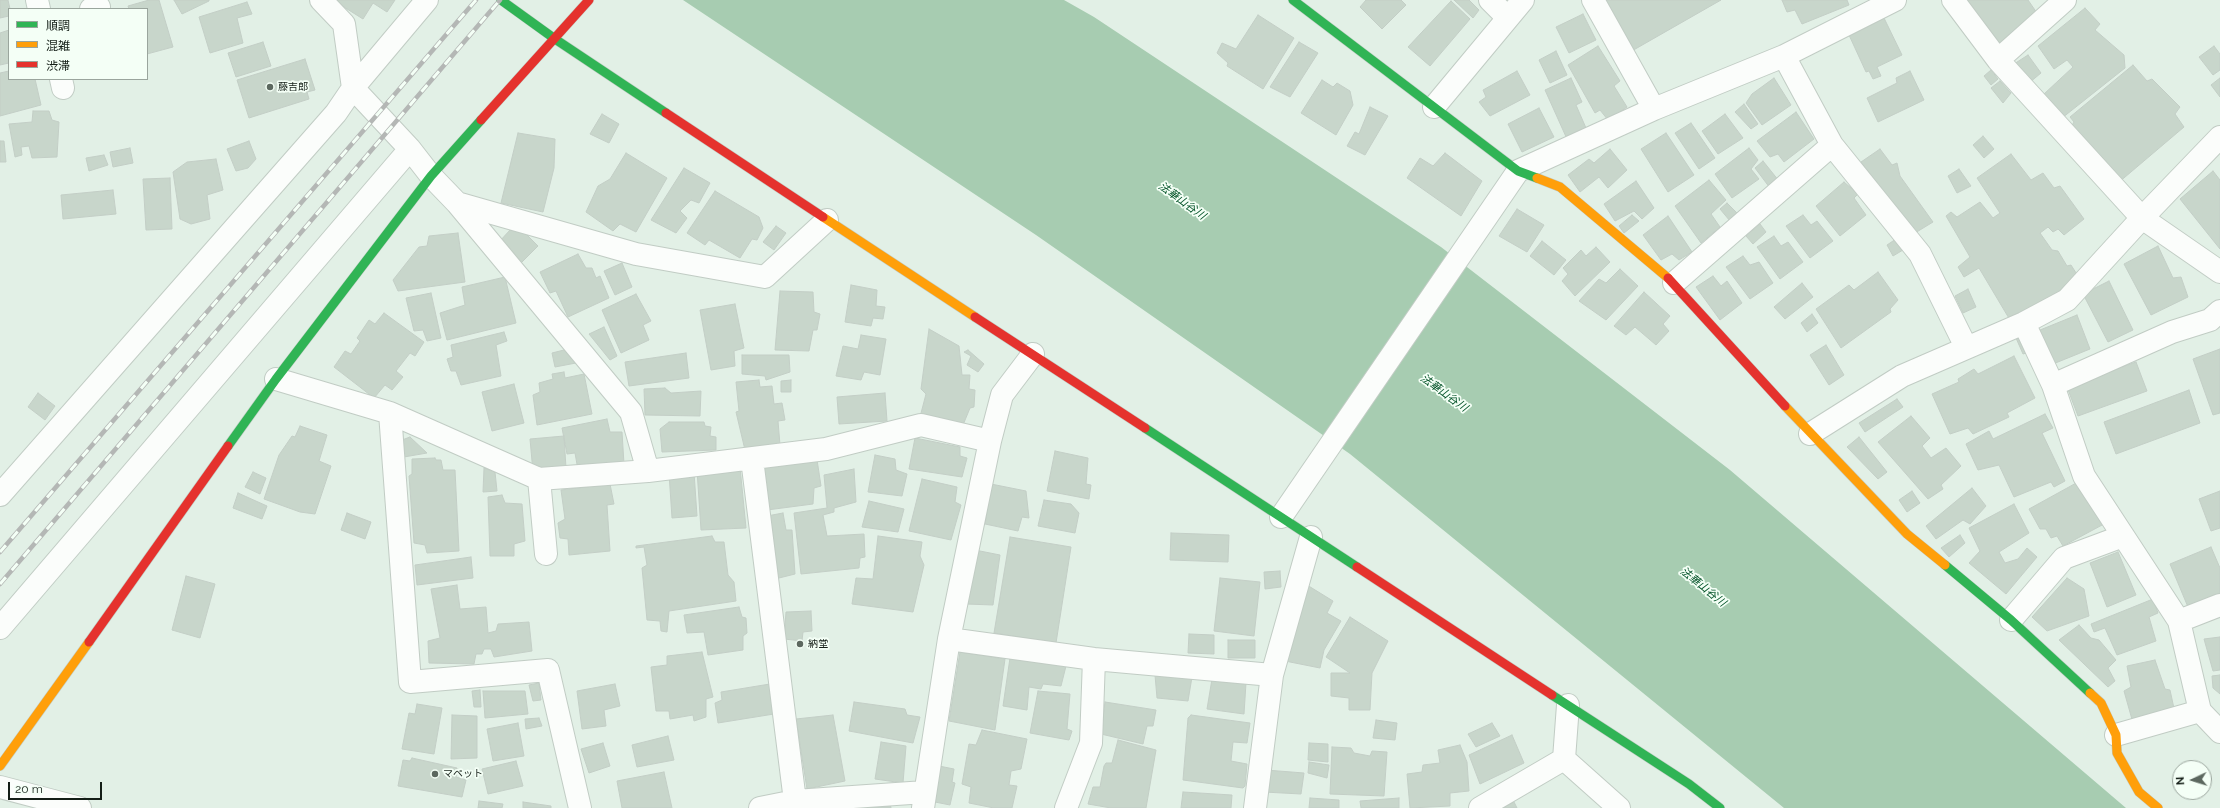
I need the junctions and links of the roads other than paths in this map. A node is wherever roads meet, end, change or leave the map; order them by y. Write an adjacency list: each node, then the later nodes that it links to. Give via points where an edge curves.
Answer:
1 (321, 0): 16 (street, via 344,24)
2 (427, 0): 16 (street)
3 (501, 0): 13 (street)
4 (589, 0): 13 (street)
5 (1293, 0): 17 (street)
6 (1490, 0): 12 (street)
7 (1523, 0): 12 (street)
8 (1593, 0): 18 (street)
9 (1895, 0): 14 (street)
10 (1953, 0): 15 (street)
11 (2065, 0): 15 (street)
12 (1508, 18): 17 (street)
13 (555, 39): 23 (street); 26 (street)
14 (1784, 56): 18 (street); 20 (street)
15 (1998, 60): 25 (street)
16 (353, 88): 21 (street); 41 (street, via 336,113)
17 (1434, 107): 22 (street)
18 (1654, 109): 22 (street)
19 (2220, 137): 25 (street)
20 (1832, 145): 28 (street); 31 (street, via 1920,254)
21 (410, 149): 23 (street); 49 (street)
22 (1518, 171): 28 (street, via 1560,187); 42 (street)
23 (431, 176): 24 (street); 33 (street)
24 (457, 203): 26 (street, via 636,254 764,277); 39 (street, via 631,412)
25 (2142, 218): 27 (street); 30 (street, via 2067,300)
26 (827, 220): 32 (street)
27 (2220, 272)
28 (1674, 284): 36 (street)
29 (2220, 312): 34 (street, via 2210,320 2172,332)
30 (2024, 323): 31 (street); 34 (street)
31 (1966, 347): 36 (street, via 1902,376)
32 (1033, 354): 37 (street, via 1002,395); 42 (street)
33 (276, 379): 35 (street); 58 (street)
34 (2053, 385): 43 (street, via 2084,476)
35 (390, 413): 40 (street); 63 (street, via 410,682 548,670)
36 (1810, 434): 47 (street, via 1907,534)
37 (990, 441): 38 (street, via 921,425 826,449); 50 (street)
38 (752, 459): 39 (street); 60 (street)
39 (648, 471): 40 (street)
40 (539, 479): 45 (street)
41 (0, 496)
42 (1281, 517): 44 (street)
43 (2123, 536): 47 (street, via 2064,558); 48 (street)
44 (1311, 537): 52 (street); 53 (street)
45 (546, 554)
46 (2220, 605): 48 (street)
47 (2011, 620): 56 (street, via 2101,703)
48 (2179, 621): 54 (street)
49 (0, 628)
50 (949, 639): 51 (street); 61 (street)
51 (1094, 658): 52 (street); 65 (street, via 1091,743)
52 (1272, 675): 66 (street)
53 (1568, 704): 57 (street); 69 (street, via 1689,784)
54 (2200, 712): 55 (street); 56 (street)
55 (2220, 732)
56 (2116, 734): 70 (street, via 2117,753 2139,792)
57 (1564, 759): 67 (street); 68 (street)
58 (0, 766)
59 (0, 787): 62 (street)
60 (795, 801): 61 (street); 64 (street)
61 (925, 804)
62 (80, 808)
63 (580, 808)
64 (760, 808)
65 (1068, 808)
66 (1255, 808)
67 (1480, 808)
68 (1619, 808)
69 (1720, 808)
70 (2158, 808)

